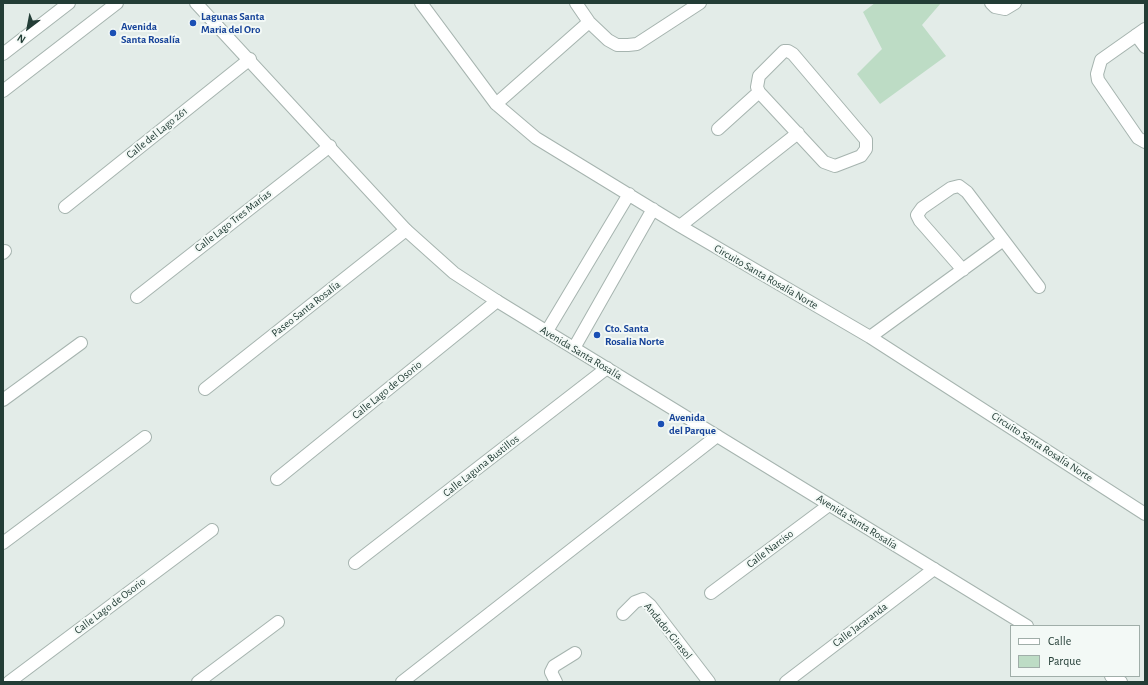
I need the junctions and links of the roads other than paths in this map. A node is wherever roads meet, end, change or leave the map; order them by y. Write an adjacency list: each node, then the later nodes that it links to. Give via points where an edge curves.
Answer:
1 (69, 3): 12 (street)
2 (117, 3): 14 (street)
3 (196, 3): 13 (street, Avenida Santa Rosalía)
4 (422, 3): 16 (street, Circuito Santa Rosalía Norte)
5 (576, 3): 9 (street)
6 (700, 3): 9 (street, via 637,44 617,45)
7 (991, 3): 8 (street, via 1005,9)
8 (1016, 3)
9 (589, 22): 16 (street)
10 (1141, 32): 11 (street); 19 (street, via 1101,60 1097,74 1098,80 1138,138)
11 (1145, 46)
12 (3, 54)
13 (250, 59): 20 (street, Avenida Santa Rosalía); 22 (street, Calle del Lago 261)
14 (3, 91)
15 (759, 92): 17 (street); 18 (street); 18 (street, via 759,76 782,53 791,52 866,140 866,148 861,156 830,166 819,159)
16 (496, 104): 21 (street, Circuito Santa Rosalía Norte, via 536,138)
17 (718, 129)
18 (798, 133): 24 (street)
19 (1145, 142)
20 (330, 146): 25 (street, Avenida Santa Rosalía); 29 (street, Calle Lago Tres Marías)
21 (629, 194): 23 (street, Circuito Santa Rosalía Norte); 31 (street)
22 (65, 207)
23 (653, 209): 24 (street, Circuito Santa Rosalía Norte); 34 (street)
24 (680, 226): 32 (street, Circuito Santa Rosalía Norte)
25 (406, 230): 30 (street, Avenida Santa Rosalía, via 454,273); 36 (street, Paseo Santa Rosalía)
26 (1002, 241): 27 (street); 27 (street, via 967,192 959,186 951,188 922,208 917,215 920,221); 28 (street)
27 (963, 270): 32 (street)
28 (1038, 287)
29 (137, 297)
30 (497, 302): 31 (street, Avenida Santa Rosalía); 40 (street, Calle Lago de Osorio)
31 (547, 332): 34 (street, Avenida Santa Rosalía)
32 (870, 337): 42 (street, Circuito Santa Rosalía Norte)
33 (81, 343): 37 (street)
34 (574, 348): 35 (street, Avenida Santa Rosalía)
35 (607, 368): 38 (street, Avenida Santa Rosalía); 45 (street, Calle Laguna Bustillos)
36 (206, 389)
37 (3, 400)
38 (717, 436): 41 (street, Avenida Santa Rosalía); 54 (street)
39 (145, 437): 44 (street)
40 (277, 479)
41 (829, 504): 46 (street, Avenida Santa Rosalía); 47 (street, Calle Narciso)
42 (1145, 514)
43 (212, 530): 52 (street, Calle Lago de Osorio)
44 (3, 543)
45 (355, 563)
46 (934, 569): 50 (street, Avenida Santa Rosalía); 57 (street, Calle Jacaranda)
47 (711, 593)
48 (623, 614): 56 (street, Andador Girasol, via 635,602 643,600 650,605)
49 (278, 622): 53 (street)
50 (1025, 625)
51 (575, 653): 55 (street, via 554,666 551,672)
52 (9, 682)
53 (198, 682)
54 (402, 682)
55 (556, 682)
56 (709, 682)
57 (786, 682)

